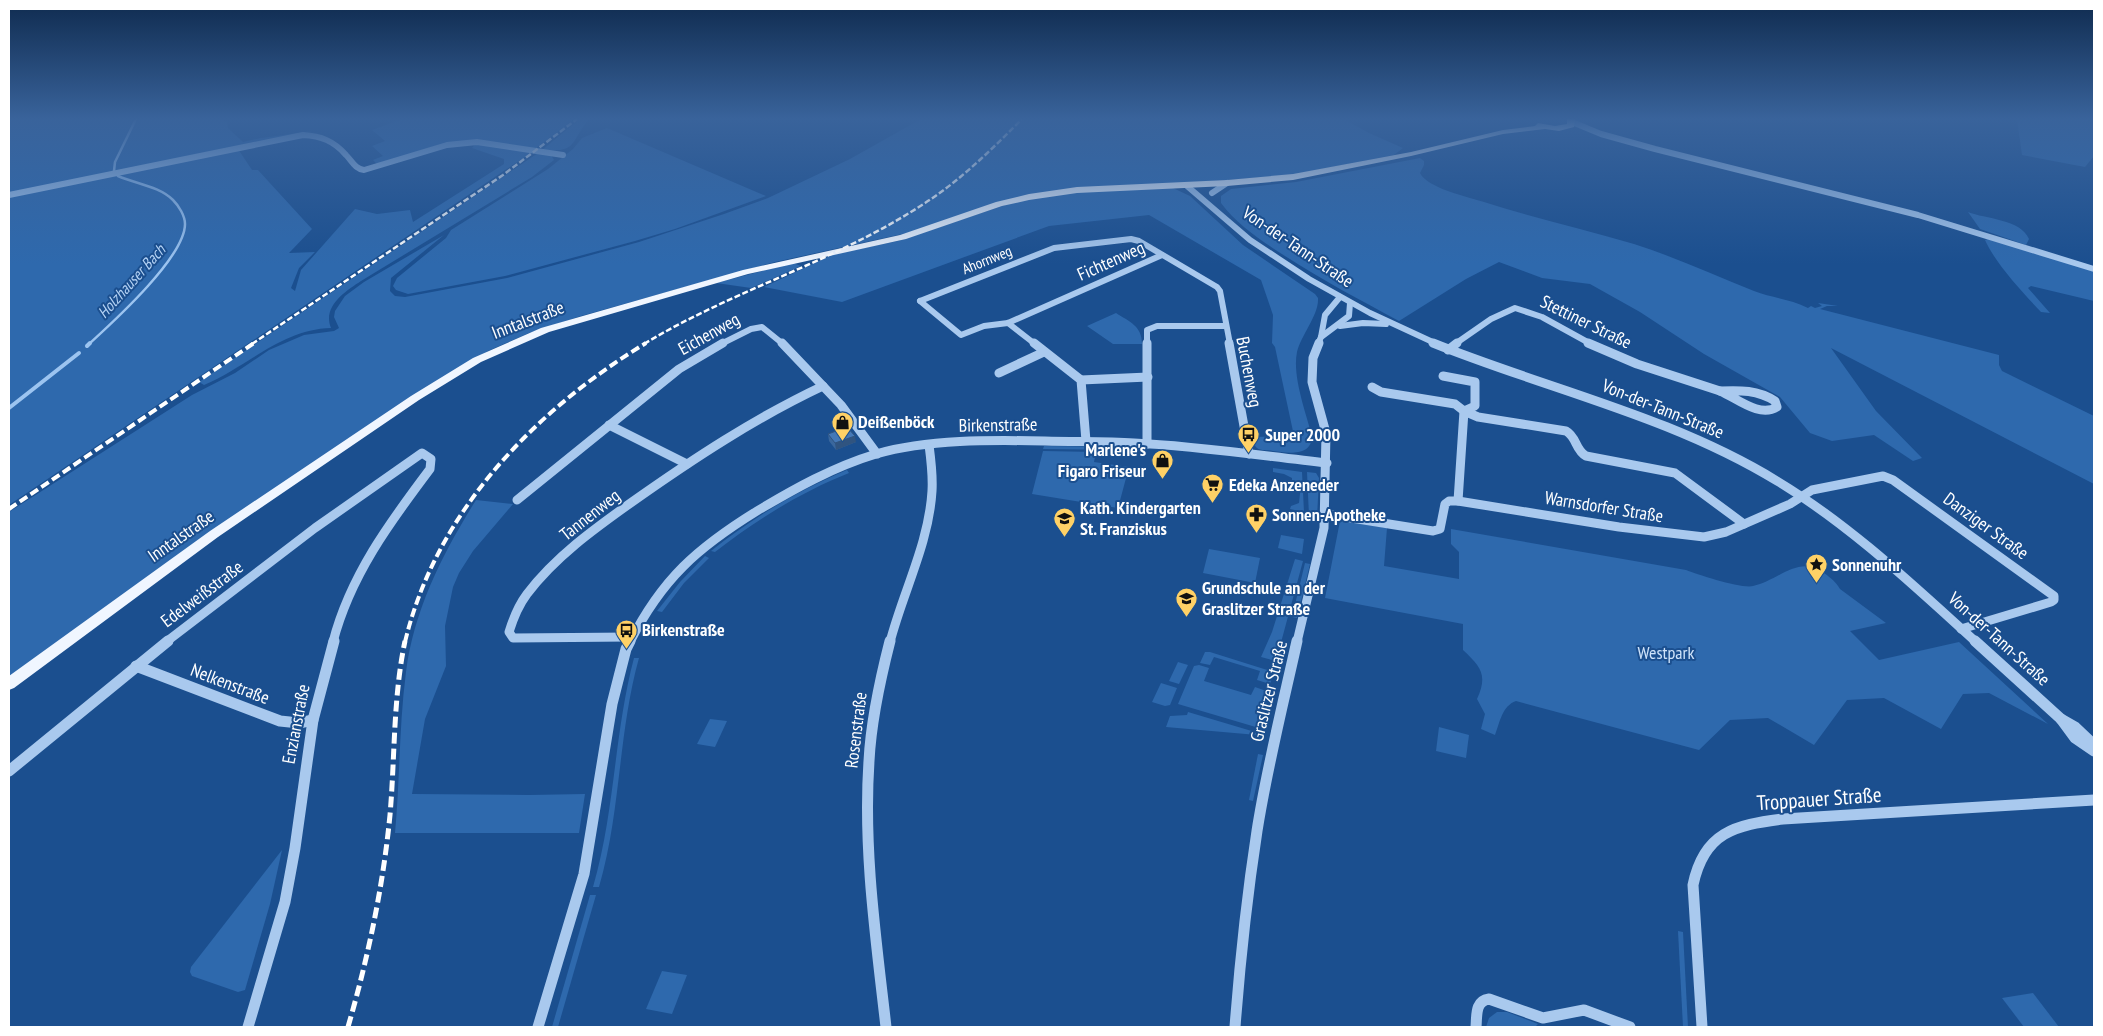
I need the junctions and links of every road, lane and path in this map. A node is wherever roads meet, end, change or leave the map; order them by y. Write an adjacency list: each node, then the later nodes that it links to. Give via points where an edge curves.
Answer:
1 (145, 167): 10 (street)
2 (356, 167): 3 (street, via 364,170)
3 (373, 167)
4 (1345, 167): 6 (main road, Inntalstraße, via 1284,178)
5 (1730, 167): 13 (street, via 1909,212)
6 (1227, 183): 7 (main road, Inntalstraße); 9 (street)
7 (1204, 185): 8 (main road, Inntalstraße); 9 (street)
8 (1187, 186): 11 (street, Von-der-Tann-Straße); 48 (main road, Inntalstraße, via 1077,190 1015,200 883,242 776,264 615,308 504,347 449,377 317,463 156,574)
9 (1212, 193): 11 (street)
10 (9, 195)
11 (1209, 203): 14 (street, Von-der-Tann-Straße, via 1250,240)
12 (1162, 255): 16 (street, Fichtenweg); 16 (street, Ahornweg, via 1135,240 1064,246 920,301 961,335 994,323); 18 (street, Fichtenweg, via 1217,287)
13 (2094, 269)
14 (1340, 297): 15 (street, Von-der-Tann-Straße); 20 (street, Graslitzer Straße, via 1325,313)
15 (1350, 303): 17 (street, Von-der-Tann-Straße); 19 (street, via 1349,316)
16 (1008, 323): 22 (street)
17 (1392, 324): 19 (street, via 1363,323); 21 (street, Von-der-Tann-Straße)
18 (1224, 326): 25 (street, via 1157,326 1147,330); 37 (street, Buchenweg)
19 (1337, 327): 20 (street)
20 (1321, 337): 38 (street, Graslitzer Straße, via 1311,368 1326,433)
21 (1448, 350): 29 (street, Stettiner Straße, via 1503,311 1522,309 1605,352); 40 (street, Von-der-Tann-Straße, via 1658,423 1743,462)
22 (1044, 352): 23 (street); 26 (street)
23 (999, 374)
24 (1443, 376): 30 (street, via 1475,382 1475,406)
25 (1148, 378): 26 (street); 34 (street)
26 (1081, 380): 32 (street)
27 (823, 386): 31 (street, Eichenweg, via 771,333 756,327 679,369); 36 (street, Eichenweg, via 848,412); 39 (street, Tannenweg, via 753,420)
28 (1372, 387): 30 (street, via 1381,392 1455,404)
29 (1720, 391): 29 (street, Stettiner Straße, via 1756,408 1770,410 1777,407 1775,401 1762,394)
30 (1464, 411): 42 (street); 44 (street, via 1478,417 1566,431 1576,438 1576,450 1586,456 1670,470)
31 (610, 425): 39 (street); 41 (street, Eichenweg)
32 (1086, 441): 33 (street, Birkenstraße); 34 (street, Birkenstraße)
33 (929, 444): 36 (street, Birkenstraße); 57 (street, Rosenstraße, via 933,480 929,518 889,648 869,756 871,879)
34 (1147, 444): 37 (street, Birkenstraße)
35 (422, 453): 47 (street, Edelweißstraße, via 258,571); 50 (street, Enzianstraße, via 431,459 430,469 368,557 345,603)
36 (877, 454): 46 (street, Birkenstraße, via 807,482 713,540 671,578)
37 (1249, 454): 38 (street, Birkenstraße)
38 (1327, 463): 43 (street, Graslitzer Straße)
39 (687, 464): 46 (street, Tannenweg, via 590,532 558,561 523,599 509,632 513,638)
40 (1803, 496): 44 (street, Warnsdorfer Straße); 45 (street, Von-der-Tann-Straße, via 1901,574); 45 (street, Danziger Straße, via 1812,490 1879,476 1889,478 2054,596 2051,602)
41 (517, 500)
42 (1458, 501): 43 (street, via 1445,504 1442,525 1434,531); 44 (street, Warnsdorfer Straße, via 1694,537 1714,536)
43 (1326, 514): 58 (street, Graslitzer Straße, via 1260,815 1243,925)
44 (1744, 524)
45 (1961, 629): 49 (street, Von-der-Tann-Straße)
46 (630, 637): 56 (street, Birkenstraße, via 613,695 584,874)
47 (136, 666): 50 (street, Nelkenstraße, via 280,721 299,723); 53 (street, Edelweißstraße)
48 (9, 684)
49 (2061, 719): 51 (street, Von-der-Tann-Straße); 52 (street, Von-der-Tann-Straße, via 2066,730)
50 (313, 720): 55 (street, Enzianstraße, via 285,902)
51 (2094, 745)
52 (2094, 751)
53 (9, 771)
54 (2094, 800): 61 (street, Troppauer Straße, via 1783,819 1749,823 1724,833 1702,853 1694,870)
55 (248, 1027)
56 (538, 1027)
57 (886, 1027)
58 (1235, 1027)
59 (1476, 1027): 60 (street, via 1478,1005 1489,999 1543,1018 1584,1010)
60 (1630, 1027)
61 (1702, 1027)

